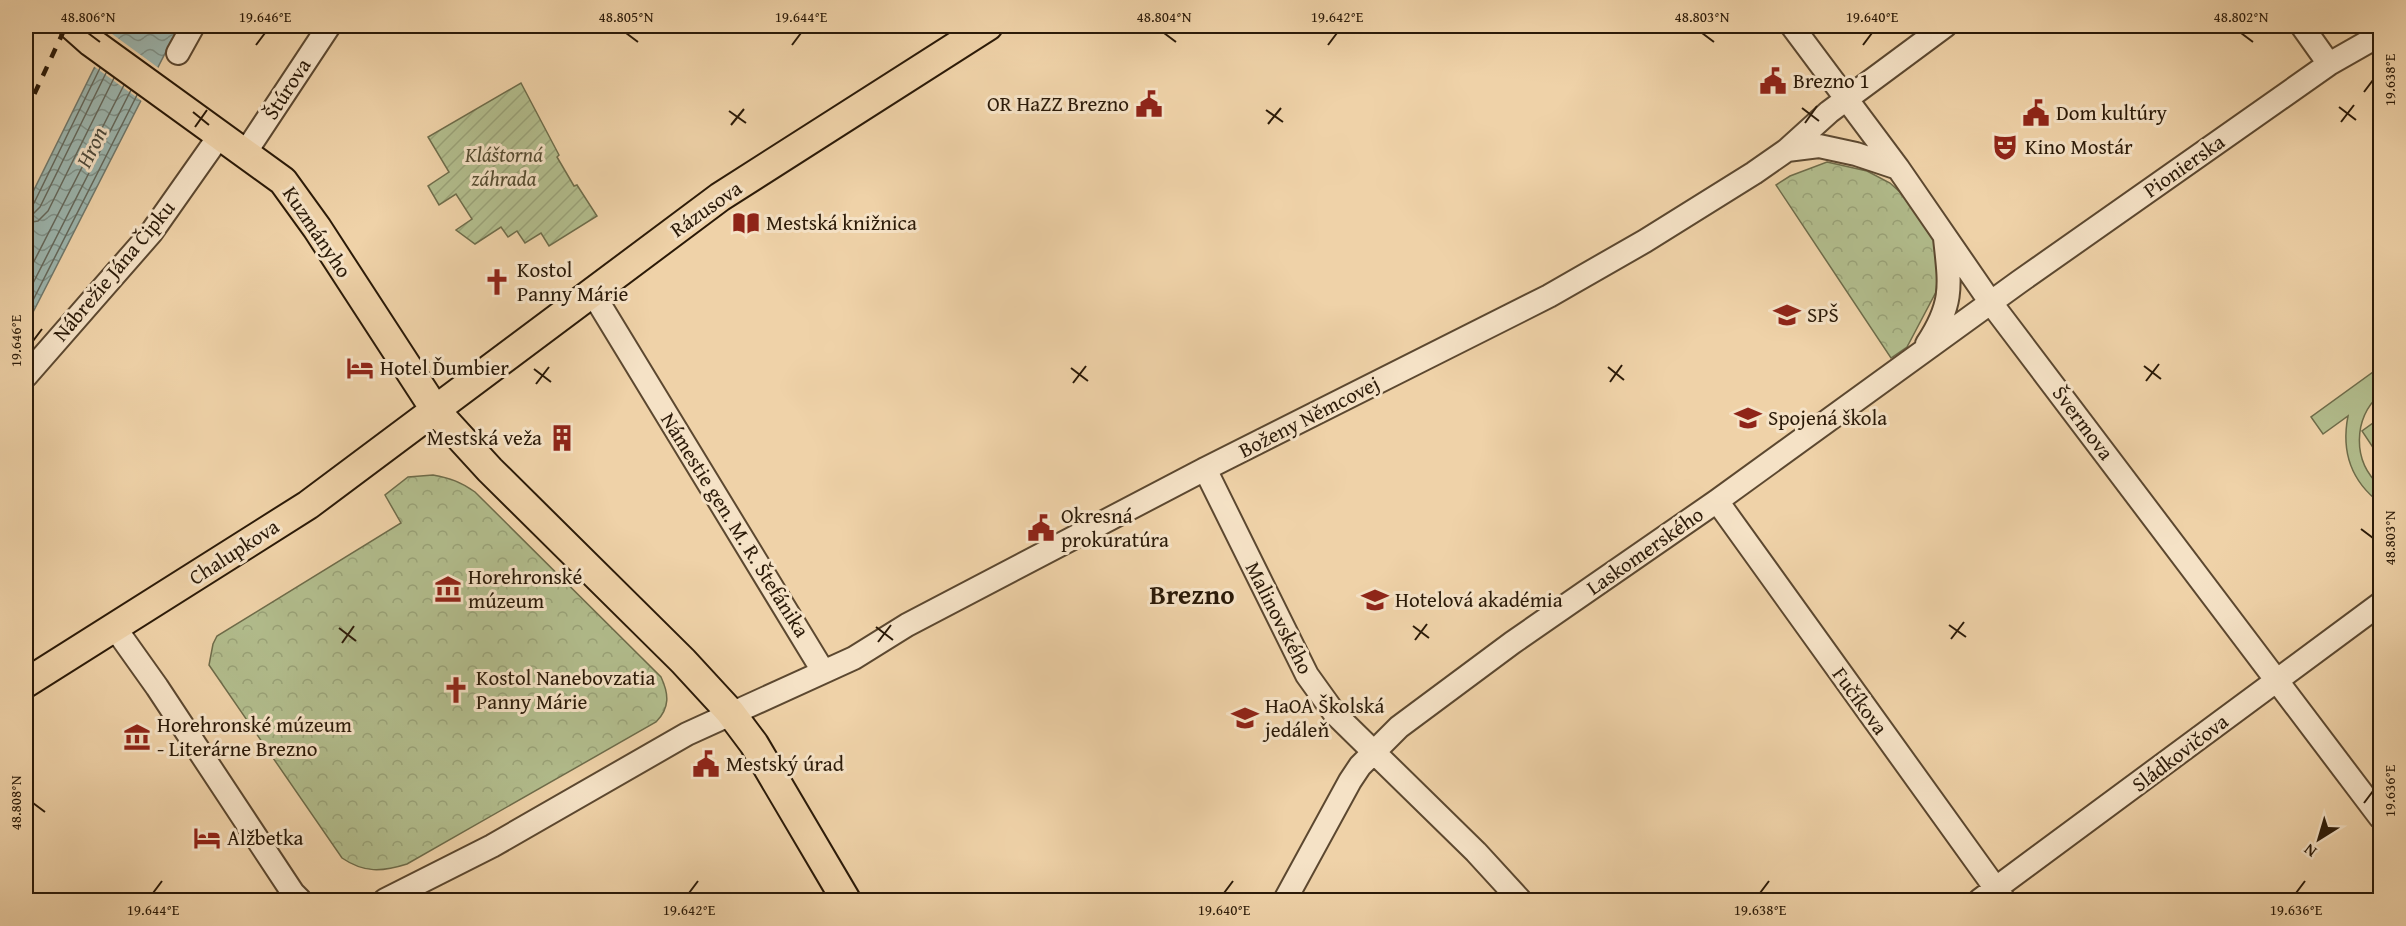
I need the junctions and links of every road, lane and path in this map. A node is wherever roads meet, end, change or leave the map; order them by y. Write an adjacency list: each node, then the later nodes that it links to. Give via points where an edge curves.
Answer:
1 (193, 26): 9 (street)
2 (329, 26): 14 (street, Štúrova)
3 (988, 26): 17 (main road, Rázusova, via 720,197)
4 (1792, 26): 11 (street, Švermova)
5 (1946, 26): 11 (street, Boženy Němcovej)
6 (2302, 26): 10 (street)
7 (82, 34): 12 (main road, Kuzmányho)
8 (2380, 35): 10 (street, Pionierska)
9 (178, 53)
10 (2329, 64): 18 (street, Pionierska)
11 (1848, 100): 13 (street, Boženy Němcovej); 15 (street, Švermova)
12 (220, 135): 14 (main road, Kuzmányho); 20 (street, Nábrežie Jána Čipku, via 152,233)
13 (1787, 150): 15 (street, Boženy Němcovej, via 1819,146); 22 (street, Boženy Němcovej, via 1645,241 1549,296)
14 (244, 153): 21 (main road, Kuzmányho, via 283,181 301,205)
15 (1898, 168): 16 (street, Švermova)
16 (1945, 236): 18 (street, Švermova); 19 (street, Laskomerského, via 1950,286 1942,322)
17 (592, 292): 21 (main road, Rázusova); 26 (street, Námestie gen. M. R. Štefánika)
18 (1991, 303): 19 (street, Laskomerského); 27 (street, Švermova)
19 (1913, 360): 23 (street, Laskomerského)
20 (26, 376)
21 (436, 411): 25 (main road, Chalupkova, via 308,505); 29 (main road)
22 (1205, 469): 26 (street, Boženy Němcovej); 30 (street, Malinovského, via 1307,675 1335,714)
23 (1717, 501): 30 (street, Laskomerského, via 1512,643 1399,727); 32 (street, Fučíkova)
24 (2380, 604): 27 (street, Sládkovičova)
25 (115, 628): 28 (main road, Chalupkova); 33 (street)
26 (824, 671): 29 (street)
27 (2278, 679): 31 (street, Švermova); 32 (street, Sládkovičova)
28 (26, 683)
29 (730, 712): 34 (street, via 492,846); 35 (main road, via 754,744)
30 (1374, 752): 36 (street, via 1350,781); 37 (street, Malinovského)
31 (2380, 817)
32 (1993, 897)
33 (300, 900)
34 (385, 900)
35 (846, 900)
36 (1285, 900)
37 (1520, 900)

